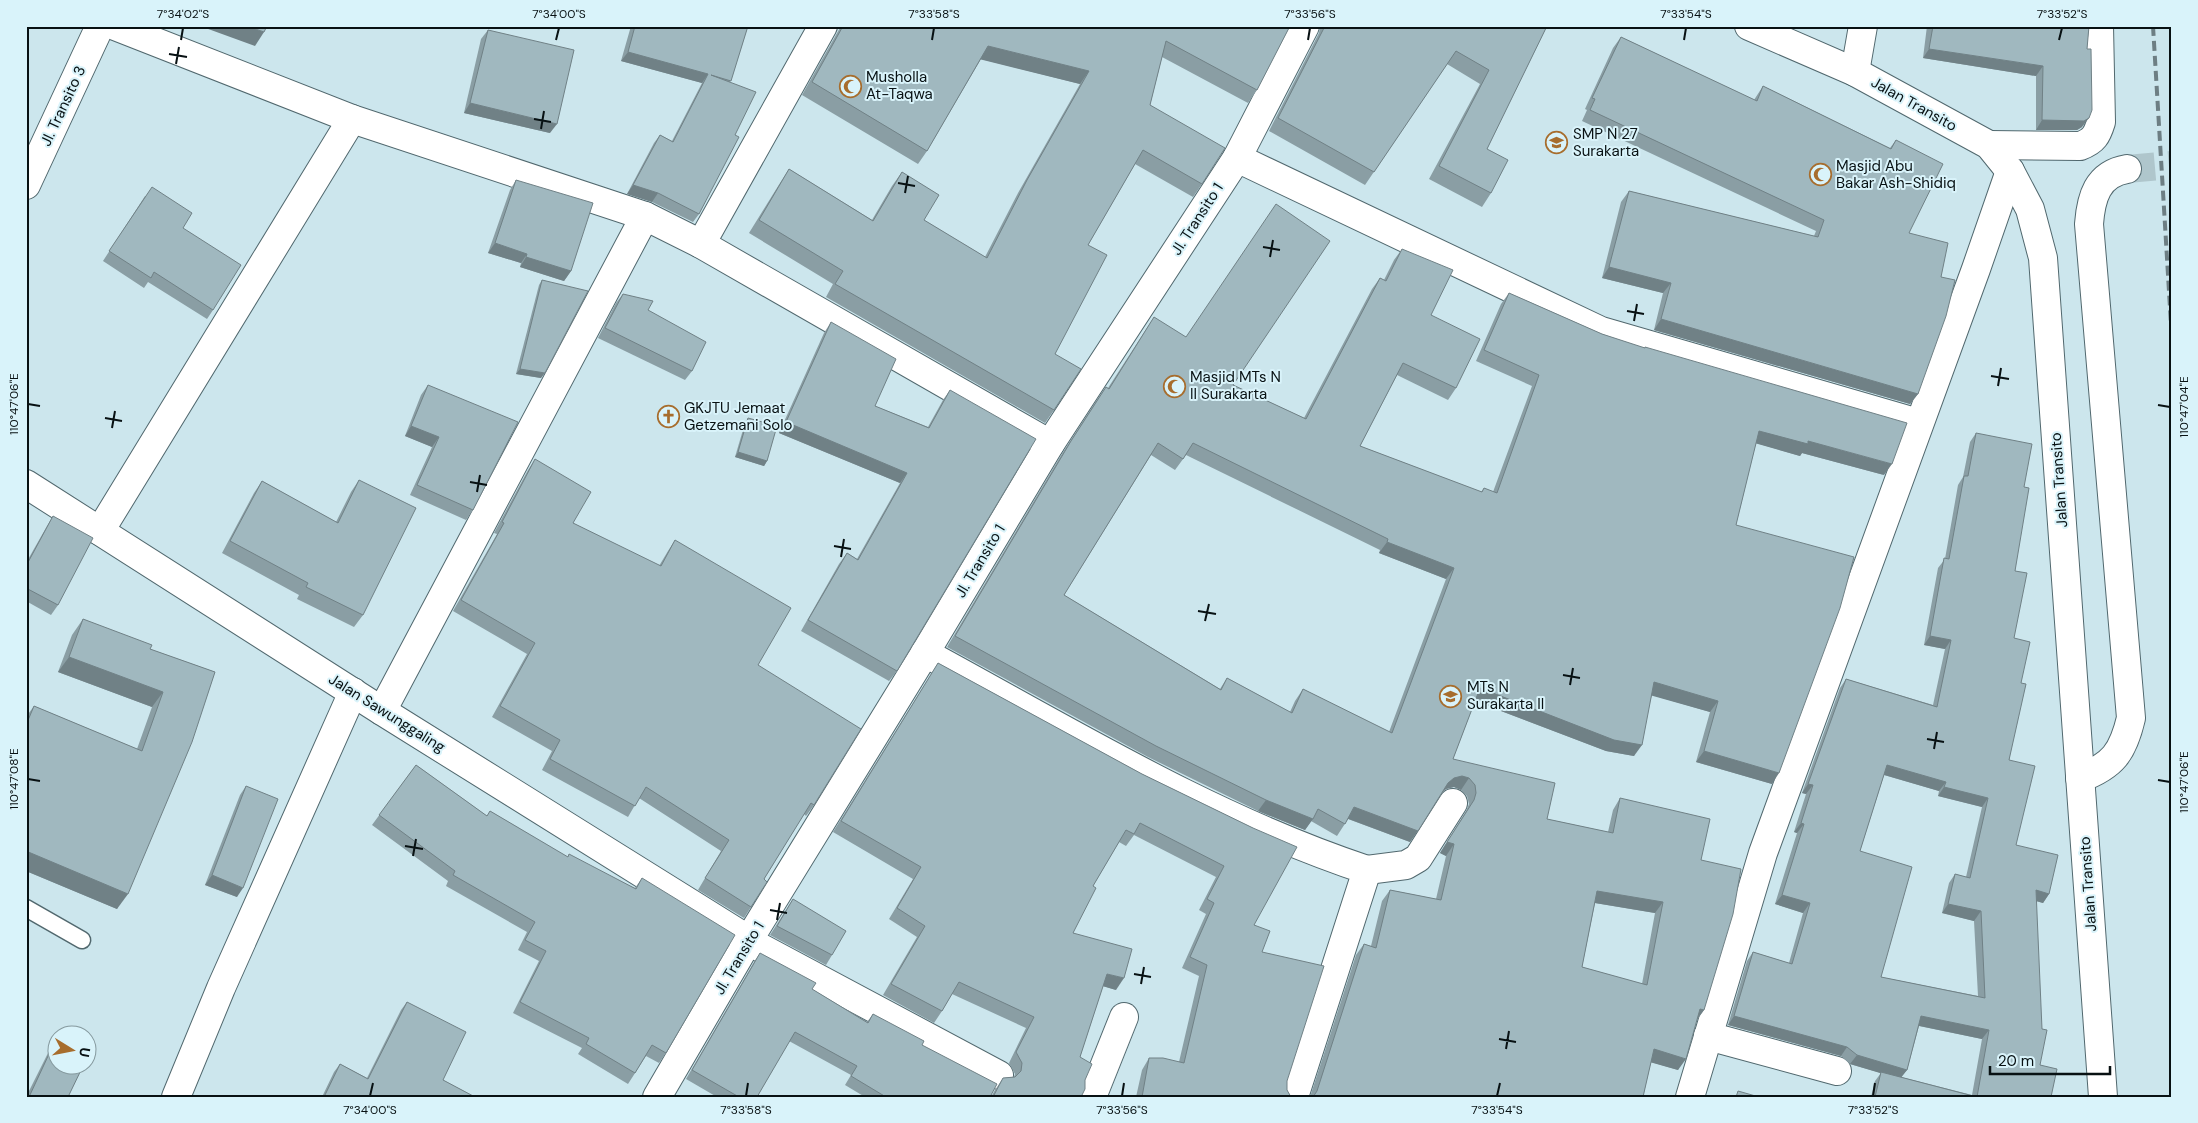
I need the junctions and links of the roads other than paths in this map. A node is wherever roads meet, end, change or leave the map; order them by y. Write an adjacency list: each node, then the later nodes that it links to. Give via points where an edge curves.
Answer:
1 (100, 26): 14 (street, Jl. Transito 3)
2 (115, 26): 9 (street)
3 (822, 26): 16 (street)
4 (1305, 26): 11 (street, Jl. Transito 1)
5 (1749, 26): 8 (street, Jalan Transito)
6 (1863, 26): 8 (street)
7 (2099, 26): 10 (street, via 2101,122 2097,135 2080,146)
8 (1855, 72): 10 (street, Jalan Transito)
9 (352, 119): 15 (street); 20 (street)
10 (1989, 145): 13 (street, Jalan Transito)
11 (1237, 158): 17 (street, via 1601,331); 18 (street, Jl. Transito 1)
12 (2128, 169): 24 (street, via 2110,174 2098,188 2089,224 2131,718 2126,738 2114,759 2098,772)
13 (2010, 171): 17 (street); 24 (street, Jalan Transito, via 2030,209 2044,258)
14 (26, 185)
15 (645, 216): 16 (street); 23 (street)
16 (702, 244): 18 (street)
17 (1918, 423): 31 (street, via 1763,853)
18 (1050, 444): 21 (street, Jl. Transito 1)
19 (26, 484): 20 (street, Jalan Sawunggaling)
20 (100, 531): 22 (street, Jalan Sawunggaling)
21 (925, 653): 26 (street, via 1174,788 1257,829); 29 (street, Jl. Transito 1)
22 (353, 692): 23 (street, Jalan Sawunggaling); 34 (street)
23 (382, 711): 29 (street, Jalan Sawunggaling)
24 (2080, 778): 39 (street, Jalan Transito)
25 (1453, 803): 26 (street, via 1418,858 1406,865)
26 (1367, 870): 37 (street)
27 (26, 908): 28 (lane)
28 (82, 940)
29 (749, 940): 33 (street, Jalan Sawunggaling); 35 (street, Jl. Transito 1)
30 (1124, 1017): 36 (street)
31 (1708, 1036): 32 (street); 38 (street)
32 (1836, 1071)
33 (999, 1075)
34 (176, 1097)
35 (657, 1097)
36 (1092, 1097)
37 (1294, 1097)
38 (1690, 1097)
39 (2103, 1097)

